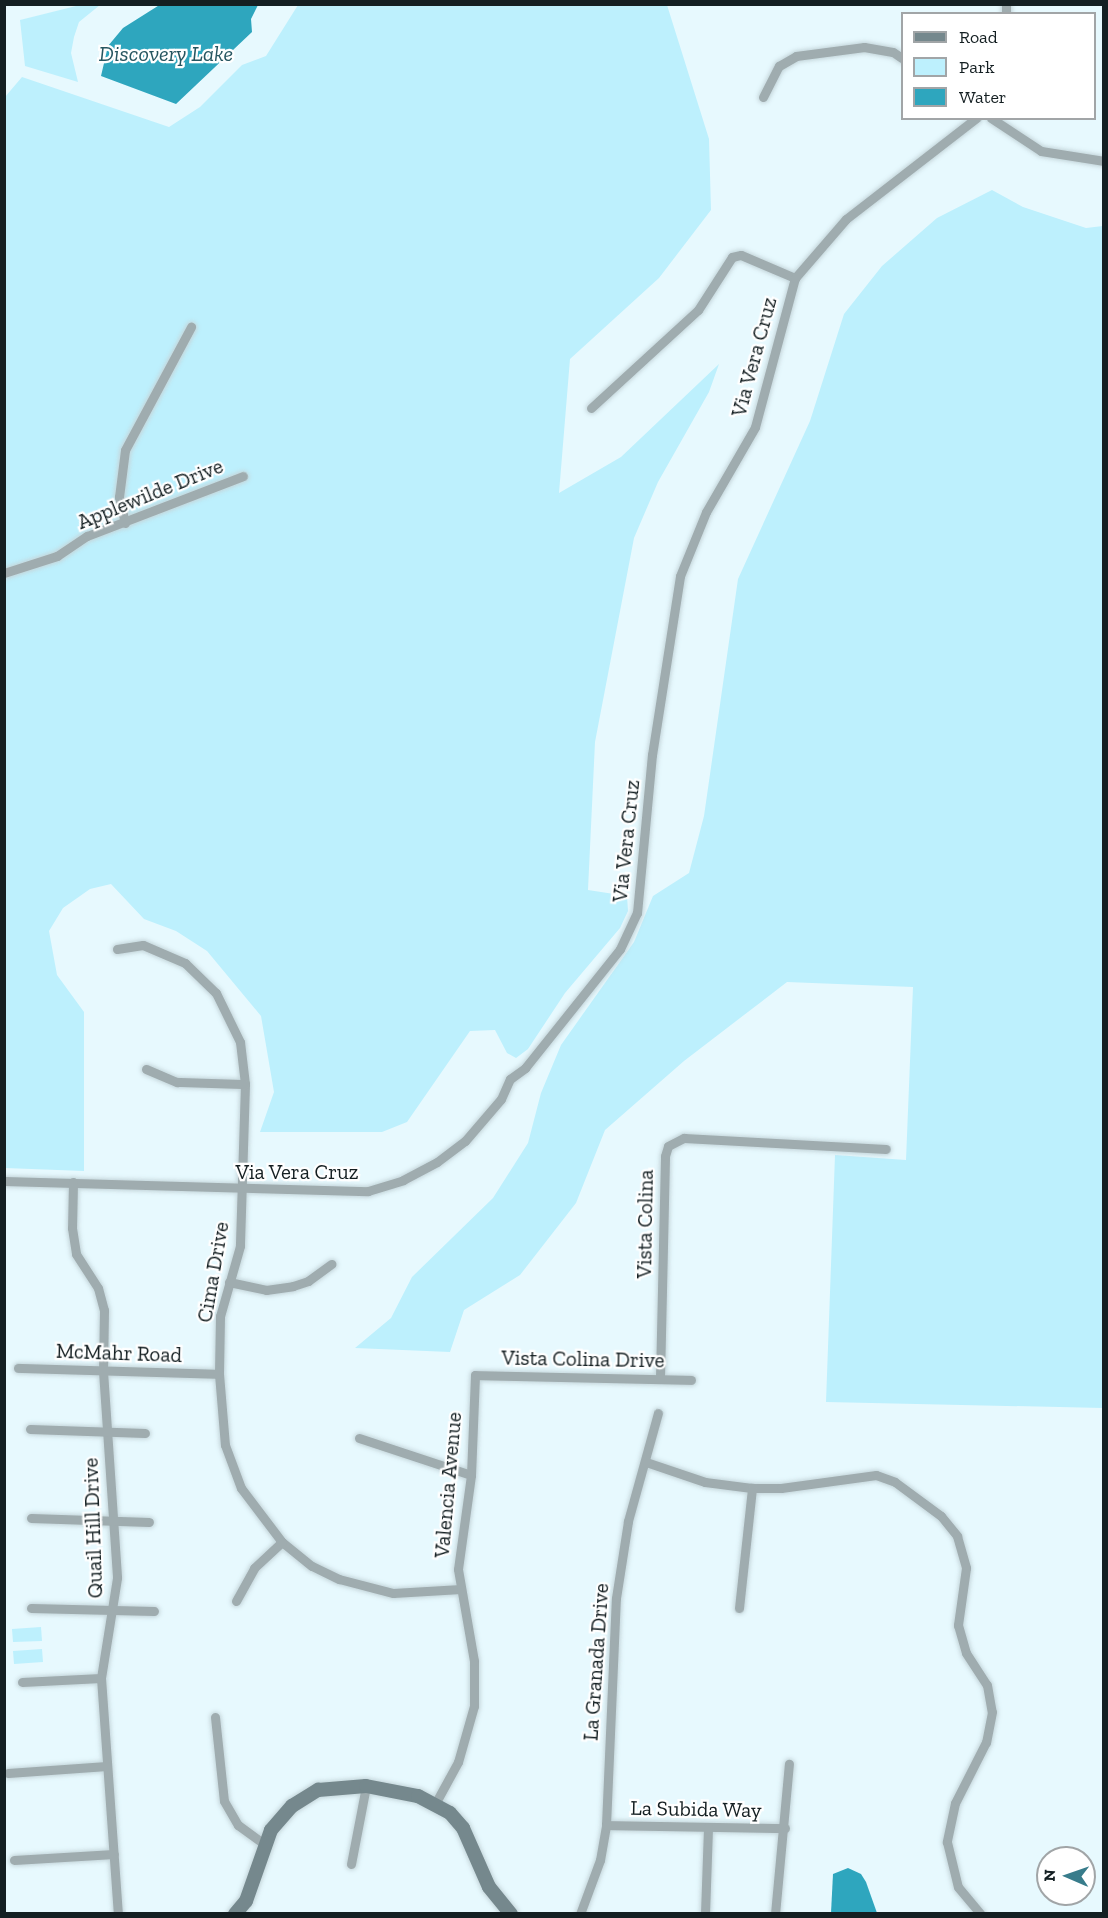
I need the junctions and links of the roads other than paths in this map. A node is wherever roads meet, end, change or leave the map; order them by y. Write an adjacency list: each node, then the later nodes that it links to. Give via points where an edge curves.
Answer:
1 (901, 57): 2 (street, via 864,47 796,56 779,66)
2 (763, 97)
3 (973, 120): 6 (street, Via Vera Cruz, via 846,219)
4 (994, 120): 5 (street, via 1041,152)
5 (1104, 161)
6 (795, 278): 8 (street, via 741,255 732,257 698,310); 18 (street, Via Vera Cruz, via 755,427 706,512 680,576 652,755 637,913 621,949 525,1068 510,1079 501,1099 465,1141 438,1162 403,1180 368,1191)
7 (191, 327): 10 (street, via 125,450 119,497)
8 (591, 408)
9 (243, 476): 10 (street, Applewilde Drive)
10 (125, 523): 11 (street, Applewilde Drive, via 87,536 57,556)
11 (4, 573)
12 (117, 949): 14 (street, Cima Drive, via 143,945 159,948 206,981 237,1033)
13 (146, 1069): 14 (street, via 177,1082)
14 (245, 1084): 18 (street, Cima Drive)
15 (886, 1149): 25 (street, Vista Colina, via 684,1138 668,1146)
16 (4, 1181): 17 (street, Via Vera Cruz)
17 (73, 1182): 18 (street, Via Vera Cruz); 22 (street, Quail Hill Drive, via 76,1254 98,1288 104,1310)
18 (242, 1190): 20 (street, Cima Drive, via 240,1246)
19 (331, 1264): 20 (street, via 308,1281 293,1286 266,1290)
20 (229, 1282): 23 (street, Cima Drive, via 220,1316)
21 (18, 1368): 22 (street, McMahr Road)
22 (103, 1371): 23 (street, McMahr Road); 29 (street, Quail Hill Drive)
23 (219, 1374): 38 (street, Cima Drive, via 219,1416 232,1469 263,1521)
24 (475, 1375): 25 (street, Vista Colina Drive); 33 (street, Valencia Avenue)
25 (660, 1378): 26 (street, Vista Colina Drive)
26 (691, 1380)
27 (658, 1413): 32 (street, La Granada Drive)
28 (30, 1429): 29 (street)
29 (107, 1431): 30 (street); 36 (street, Quail Hill Drive)
30 (145, 1433)
31 (359, 1438): 33 (street)
32 (646, 1462): 34 (street, via 705,1482); 53 (street, La Granada Drive, via 628,1521 616,1598)
33 (471, 1475): 39 (street, Valencia Avenue, via 459,1543)
34 (752, 1488): 42 (street); 66 (street, via 876,1475 895,1482 941,1516 957,1536 966,1568 958,1625 966,1653 987,1685 992,1712 986,1742 956,1803 947,1842 958,1887)
35 (31, 1518): 36 (street)
36 (113, 1521): 37 (street); 43 (street, Quail Hill Drive, via 117,1578)
37 (149, 1522)
38 (282, 1542): 39 (street, Cima Drive, via 312,1566 370,1590 393,1593); 40 (street, via 254,1568)
39 (461, 1589): 52 (street, Valencia Avenue, via 474,1661 474,1706 458,1762)
40 (236, 1601)
41 (31, 1608): 43 (street)
42 (739, 1608)
43 (113, 1611): 44 (street); 45 (street, Quail Hill Drive)
44 (154, 1611)
45 (101, 1678): 46 (street); 49 (street, Quail Hill Drive)
46 (22, 1682)
47 (215, 1717): 56 (street, via 224,1802 238,1825)
48 (789, 1764): 55 (street)
49 (107, 1766): 50 (street); 57 (street, Quail Hill Drive)
50 (8, 1773)
51 (366, 1786): 52 (street, via 418,1796); 56 (street, via 318,1790 292,1806); 59 (street)
52 (435, 1804): 60 (street, via 463,1828)
53 (606, 1825): 54 (street, La Subida Way); 63 (street, La Granada Drive, via 600,1860)
54 (708, 1827): 55 (street, La Subida Way); 64 (street)
55 (785, 1828): 65 (street)
56 (264, 1844): 62 (street, via 246,1901)
57 (114, 1854): 58 (street); 61 (street, Quail Hill Drive)
58 (14, 1860)
59 (351, 1864)
60 (504, 1911)
61 (118, 1914)
62 (235, 1914)
63 (580, 1914)
64 (705, 1914)
65 (775, 1914)
66 (981, 1914)

